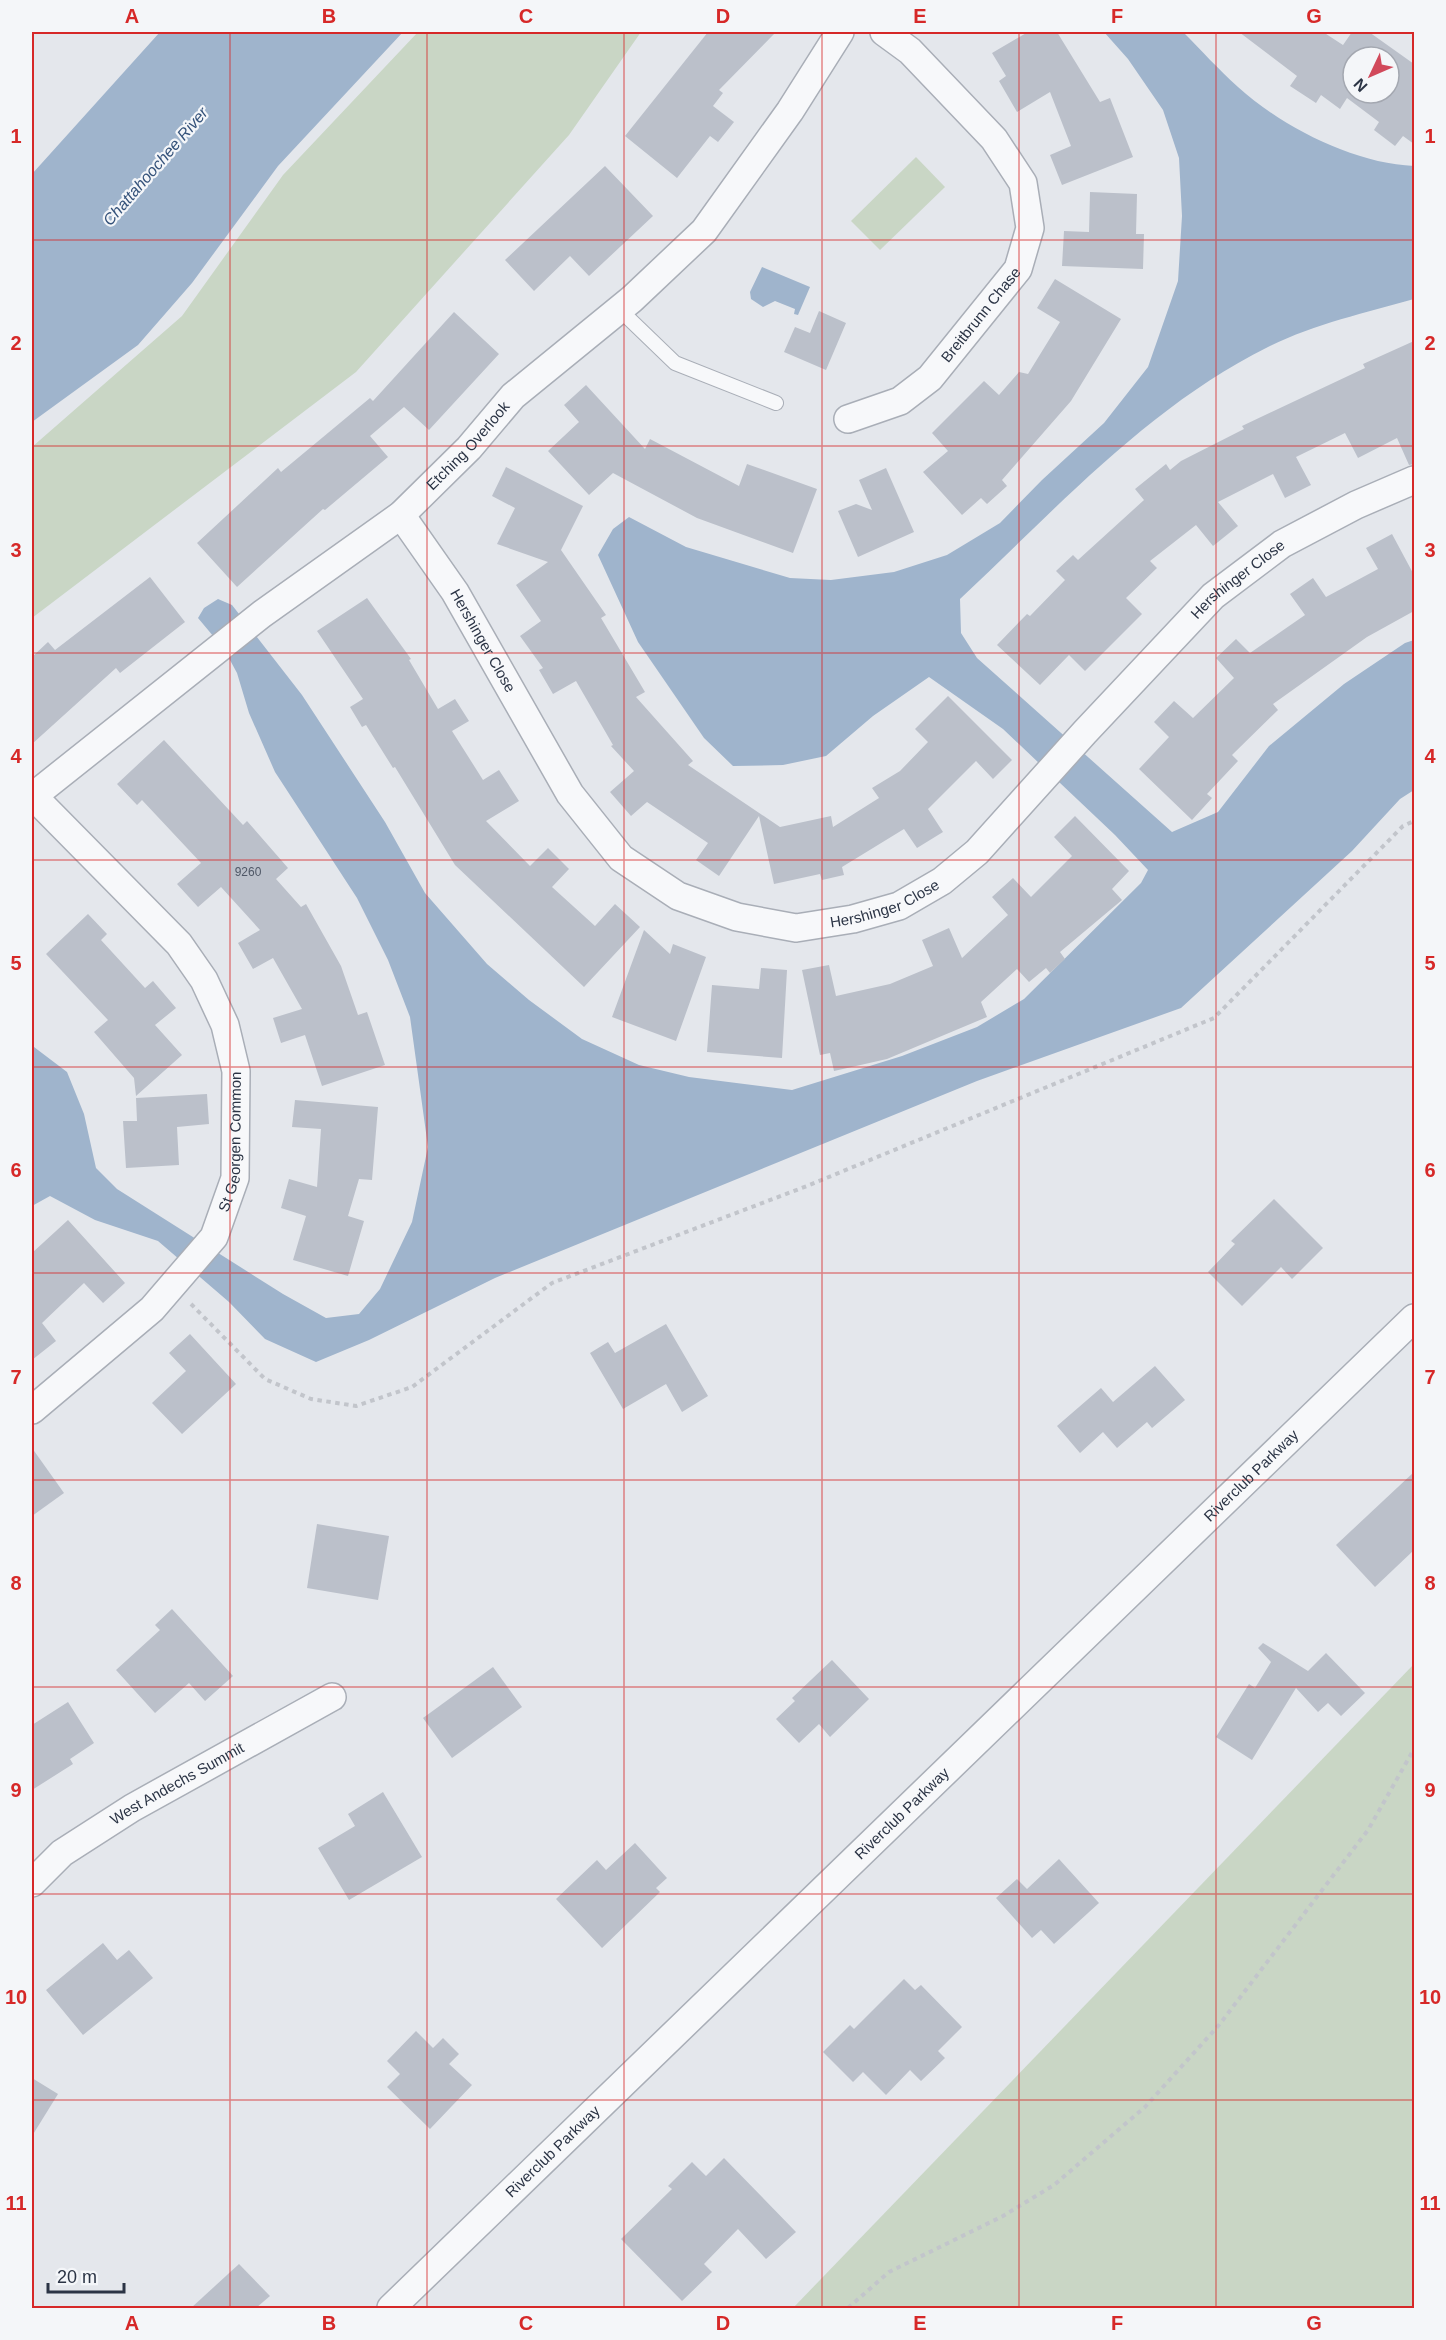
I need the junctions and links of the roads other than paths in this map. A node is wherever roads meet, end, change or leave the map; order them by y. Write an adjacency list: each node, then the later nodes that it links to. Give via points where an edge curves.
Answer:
1 (840, 32): 3 (street, Etching Overlook, via 790,111 704,231)
2 (884, 32): 5 (street, Breitbrunn Chase, via 910,51 994,139 1023,183 1030,228 1018,269 930,378 900,401)
3 (619, 309): 4 (lane, via 675,363); 7 (street, Etching Overlook, via 513,396 469,448)
4 (776, 403)
5 (848, 419)
6 (1414, 480): 7 (street, Hershinger Close, via 1282,544 1213,596 977,852 942,881 898,906 853,919 796,928 737,917 678,896 621,858 570,794 456,592)
7 (401, 515): 8 (street, Etching Overlook, via 204,658)
8 (32, 797): 10 (street, St Georgen Common, via 179,944 204,980 225,1025 236,1071 235,1178 214,1236 152,1309)
9 (1414, 1318): 13 (street, Riverclub Parkway)
10 (32, 1410)
11 (332, 1697): 12 (street, West Andechs Summit, via 132,1808 62,1853)
12 (32, 1883)
13 (391, 2308)

